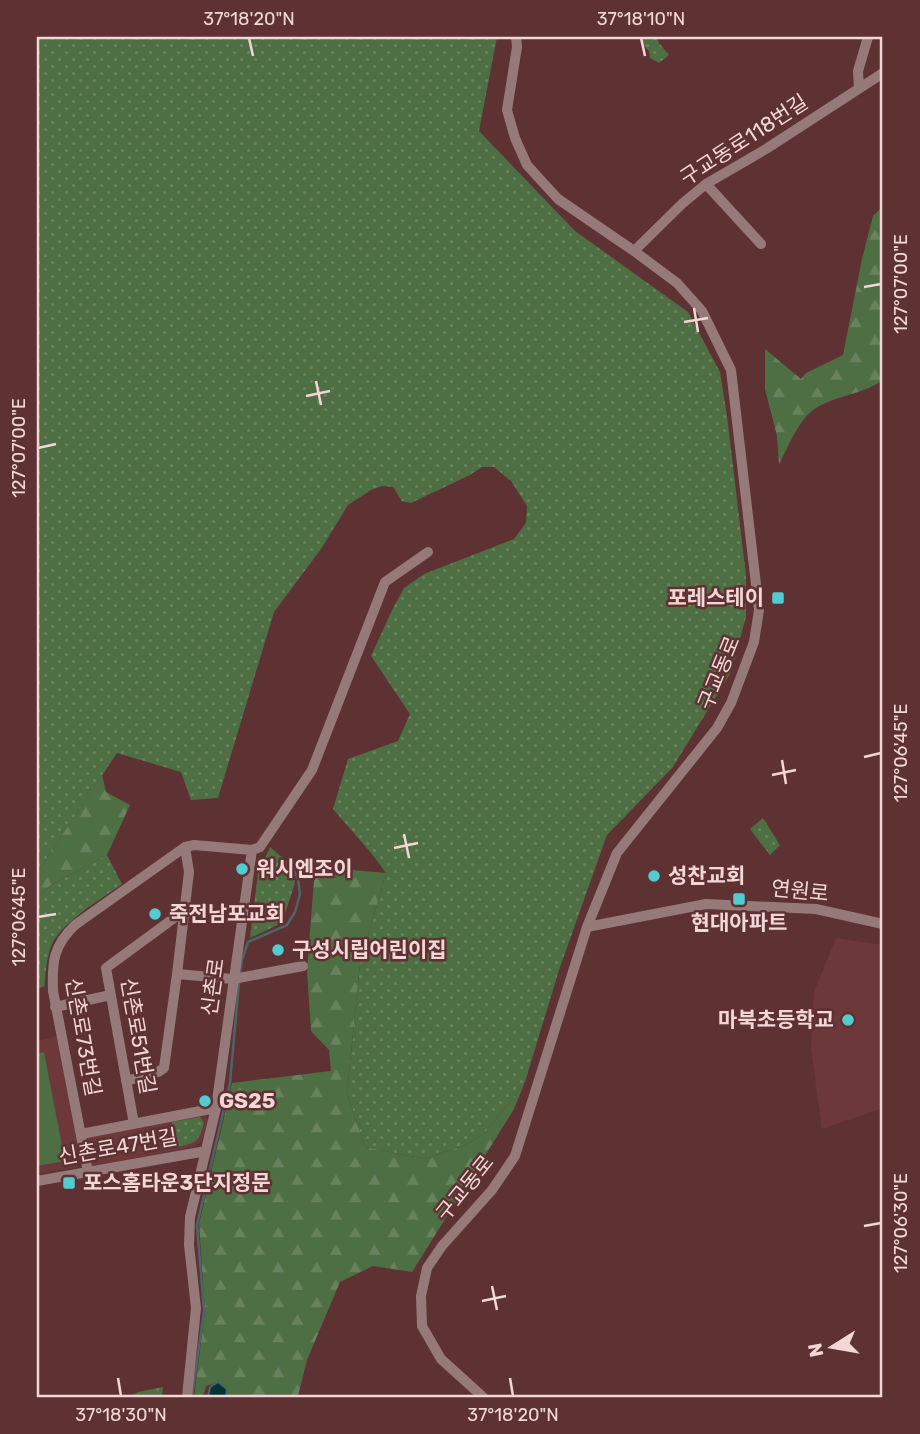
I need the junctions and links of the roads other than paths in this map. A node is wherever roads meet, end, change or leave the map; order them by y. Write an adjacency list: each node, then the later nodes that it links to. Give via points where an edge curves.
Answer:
1 (516, 37): 7 (street, 구교동로, via 507,110 527,165 558,199)
2 (867, 37): 4 (street, via 858,71)
3 (883, 73): 4 (street, 구교동로118번길)
4 (859, 88): 5 (street, 구교동로118번길)
5 (706, 184): 6 (street); 7 (street, 구교동로118번길)
6 (761, 244)
7 (634, 251): 13 (street, 구교동로, via 677,283 702,311 732,370 759,610 754,642 731,703 717,728 617,853)
8 (428, 552): 10 (street, via 385,582 312,770 260,848)
9 (185, 847): 10 (street); 11 (street, 신촌로73번길, via 189,872); 18 (street, 신촌로73번길, via 63,937 52,970)
10 (252, 850): 16 (street, 신촌로)
11 (185, 911): 15 (street, 신촌로73번길); 17 (street, 신촌로51번길, via 106,968)
12 (883, 924): 13 (street, 연원로, via 816,909 706,904)
13 (587, 927): 27 (street, 구교동로, via 515,1156 427,1268 421,1296 422,1326 441,1359)
14 (303, 966): 16 (street)
15 (177, 974): 16 (street); 19 (street, 신촌로73번길, via 164,1068)
16 (233, 979): 20 (street, 신촌로)
17 (111, 995): 18 (street); 19 (street, 신촌로51번길)
18 (55, 1007): 22 (street, 신촌로73번길)
19 (127, 1080): 21 (street, 신촌로51번길)
20 (216, 1108): 21 (street, 신촌로51번길); 23 (street, 신촌로)
21 (134, 1124): 22 (street, 신촌로51번길)
22 (80, 1134): 24 (street, 신촌로73번길)
23 (206, 1151): 24 (street, 신촌로47번길); 26 (street, 신촌로, via 190,1217 196,1308)
24 (88, 1172): 25 (street, 신촌로47번길)
25 (37, 1181)
26 (187, 1397)
27 (483, 1397)

